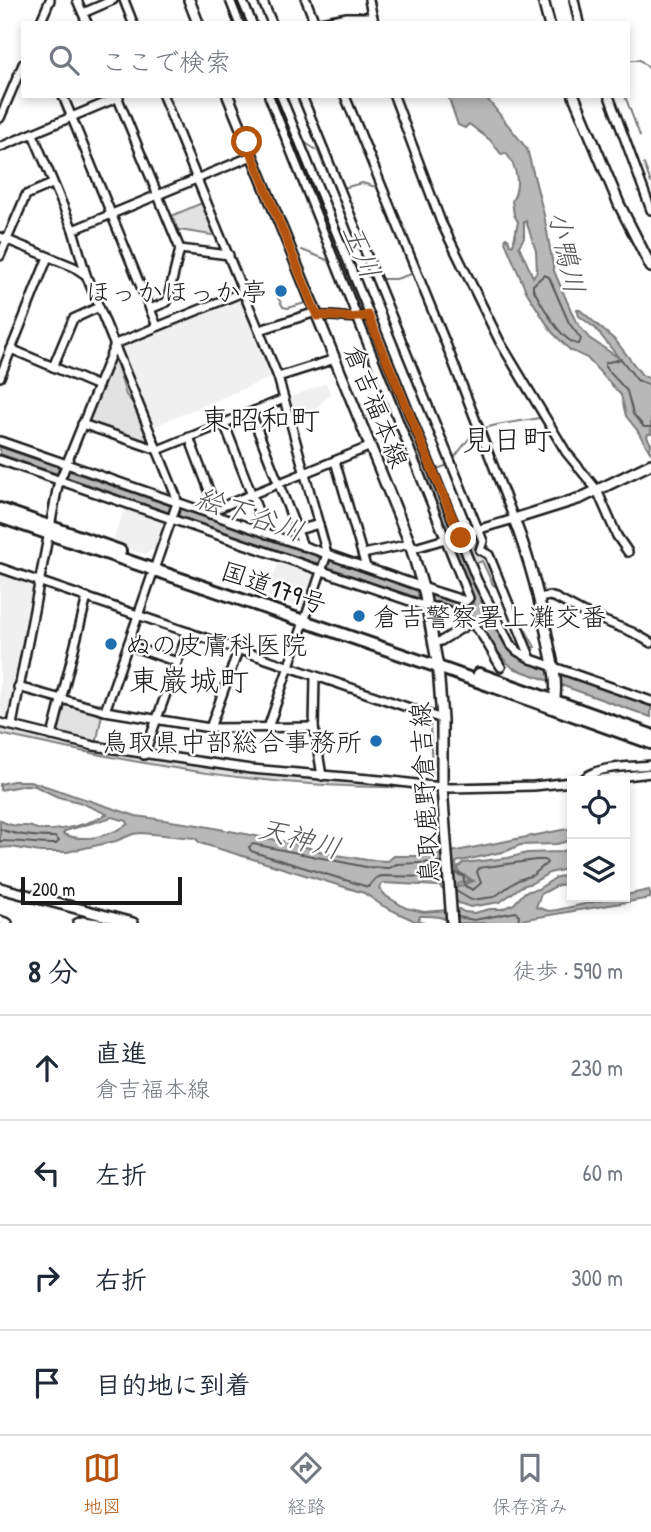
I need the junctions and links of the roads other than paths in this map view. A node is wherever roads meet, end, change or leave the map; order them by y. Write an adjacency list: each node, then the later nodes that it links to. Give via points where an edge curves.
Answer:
1 (50, 0): 15 (street)
2 (78, 0): 13 (street)
3 (113, 0): 13 (street)
4 (124, 0): 17 (street)
5 (188, 0): 18 (main road)
6 (230, 0): 19 (street)
7 (242, 0): 20 (street)
8 (262, 0): 21 (street)
9 (306, 0): 22 (street)
10 (369, 0): 14 (street)
11 (543, 0): 24 (main road)
12 (574, 0): 25 (street)
13 (83, 13): 16 (street)
14 (373, 20): 23 (street, via 347,16)
15 (41, 21)
16 (86, 21)
17 (132, 21)
18 (197, 21)
19 (238, 21)
20 (251, 21)
21 (271, 21)
22 (314, 21)
23 (324, 21)
24 (548, 21)
25 (579, 21)
26 (21, 69): 40 (street)
27 (64, 98): 39 (street)
28 (116, 98): 39 (street)
29 (118, 98): 46 (street)
30 (164, 98): 44 (street)
31 (229, 98): 43 (main road, 倉吉福本線)
32 (270, 98): 62 (street)
33 (282, 98): 61 (street)
34 (303, 98): 94 (street)
35 (346, 98): 92 (street)
36 (395, 98): 86 (street, via 441,222 493,330 566,452)
37 (574, 98): 55 (main road)
38 (610, 98): 47 (street)
39 (72, 117): 41 (street); 48 (street)
40 (0, 118)
41 (33, 134): 42 (street); 45 (street)
42 (0, 147)
43 (253, 156): 44 (street); 60 (main road, 倉吉福本線)
44 (197, 178): 46 (street); 52 (street)
45 (52, 184): 49 (street); 50 (street, via 26,195)
46 (156, 195): 48 (street); 51 (street)
47 (651, 210)
48 (112, 213): 49 (street); 59 (street)
49 (73, 230): 56 (street)
50 (3, 238): 53 (street); 54 (street)
51 (180, 249): 52 (street); 59 (street, via 167,302)
52 (229, 255): 57 (street)
53 (0, 256)
54 (48, 257): 56 (street); 66 (street)
55 (651, 267)
56 (86, 275): 58 (street)
57 (243, 292): 63 (street); 64 (street)
58 (99, 307): 65 (street); 68 (street, via 73,319)
59 (150, 309): 63 (street)
60 (317, 314): 62 (street); 64 (street); 67 (main road, 倉吉福本線)
61 (368, 315): 62 (street); 98 (street)
62 (356, 319): 99 (street)
63 (157, 326): 65 (street)
64 (260, 330): 70 (street)
65 (115, 344): 71 (street); 79 (street)
66 (11, 349): 68 (street); 69 (street)
67 (335, 359): 70 (street); 78 (main road, 倉吉福本線)
68 (52, 367): 71 (street)
69 (0, 377)
70 (278, 377): 72 (street)
71 (98, 386): 75 (street)
72 (284, 399): 73 (street); 84 (street)
73 (251, 413): 74 (street); 85 (street)
74 (223, 423): 76 (street); 87 (street)
75 (82, 424): 79 (street); 83 (street)
76 (189, 437): 79 (street); 90 (street)
77 (0, 441): 83 (street)
78 (371, 446): 81 (street); 101 (main road, 倉吉福本線)
79 (158, 450): 89 (street)
80 (0, 460): 83 (street)
81 (335, 461): 84 (street); 103 (street)
82 (651, 464): 86 (main road)
83 (62, 472): 89 (street); 89 (street); 95 (street)
84 (304, 473): 85 (street); 93 (street)
85 (280, 483): 87 (street); 96 (street)
86 (599, 489): 92 (main road); 102 (street)
87 (252, 495): 90 (street); 97 (street)
88 (0, 509): 95 (highway, 国道179号)
89 (174, 511): 90 (street); 105 (street); 108 (street)
90 (213, 512): 97 (street)
91 (0, 517): 95 (highway, 国道179号)
92 (514, 519): 94 (street); 113 (main road)
93 (318, 524): 96 (street); 104 (street)
94 (478, 529): 98 (street); 125 (street, via 480,550 489,555)
95 (48, 530): 105 (highway, 国道179号); 109 (street)
96 (298, 530): 100 (street)
97 (267, 534): 100 (street)
98 (458, 536): 99 (street); 111 (street)
99 (446, 539): 101 (street); 114 (street)
100 (303, 546): 104 (street)
101 (411, 546): 103 (street); 110 (main road, 倉吉福本線)
102 (628, 552)
103 (363, 554): 106 (street)
104 (327, 556): 106 (street); 108 (street)
105 (154, 567): 116 (street); 118 (highway, 国道179号)
106 (366, 567): 110 (street)
107 (0, 568): 109 (street)
108 (323, 569): 115 (street); 118 (street)
109 (39, 581): 112 (street); 132 (street)
110 (424, 589): 114 (street); 115 (main road, 倉吉福本線)
111 (483, 593): 114 (street); 125 (street, via 510,644)
112 (87, 597): 116 (street); 134 (street)
113 (540, 598): 122 (street, via 556,598); 130 (main road)
114 (468, 599): 117 (street)
115 (427, 605): 117 (street); 121 (main road, 倉吉福本線)
116 (138, 615): 120 (street); 123 (street)
117 (461, 616): 119 (street)
118 (305, 618): 127 (highway, 国道179号); 128 (street)
119 (472, 622): 121 (street); 129 (street)
120 (188, 632): 124 (street); 126 (street)
121 (434, 643): 127 (main road, 倉吉福本線)
122 (651, 643)
123 (128, 645): 126 (street); 136 (street)
124 (238, 651): 128 (street); 142 (street)
125 (531, 659): 130 (street)
126 (177, 662): 138 (street)
127 (437, 664): 133 (highway, 国道179号); 137 (main road, 鳥取鹿野倉吉線)
128 (288, 667): 131 (street); 143 (street)
129 (501, 667)
130 (553, 667): 133 (main road); 135 (street)
131 (315, 676): 137 (street); 141 (street)
132 (18, 687): 134 (street); 140 (street)
133 (554, 699): 145 (highway, 国道179号)
134 (60, 701): 136 (street); 144 (street)
135 (651, 701)
136 (105, 711): 138 (street)
137 (442, 719): 153 (main road, 鳥取鹿野倉吉線)
138 (158, 720): 142 (street); 146 (street)
139 (0, 723): 140 (street)
140 (12, 725): 144 (street)
141 (314, 727): 143 (street); 149 (street)
142 (210, 728): 143 (street)
143 (268, 728)
144 (52, 736): 146 (street)
145 (649, 736)
146 (144, 755): 149 (street)
147 (651, 765): 150 (street)
148 (651, 773): 151 (street)
149 (321, 776): 153 (street, via 392,780)
150 (586, 776)
151 (625, 776)
152 (567, 782): 153 (street)
153 (442, 789): 160 (main road, 鳥取鹿野倉吉線)
154 (0, 888): 159 (main road)
155 (0, 920): 156 (street)
156 (8, 923)
157 (77, 923): 158 (street)
158 (99, 923)
159 (129, 923)
160 (452, 923)

